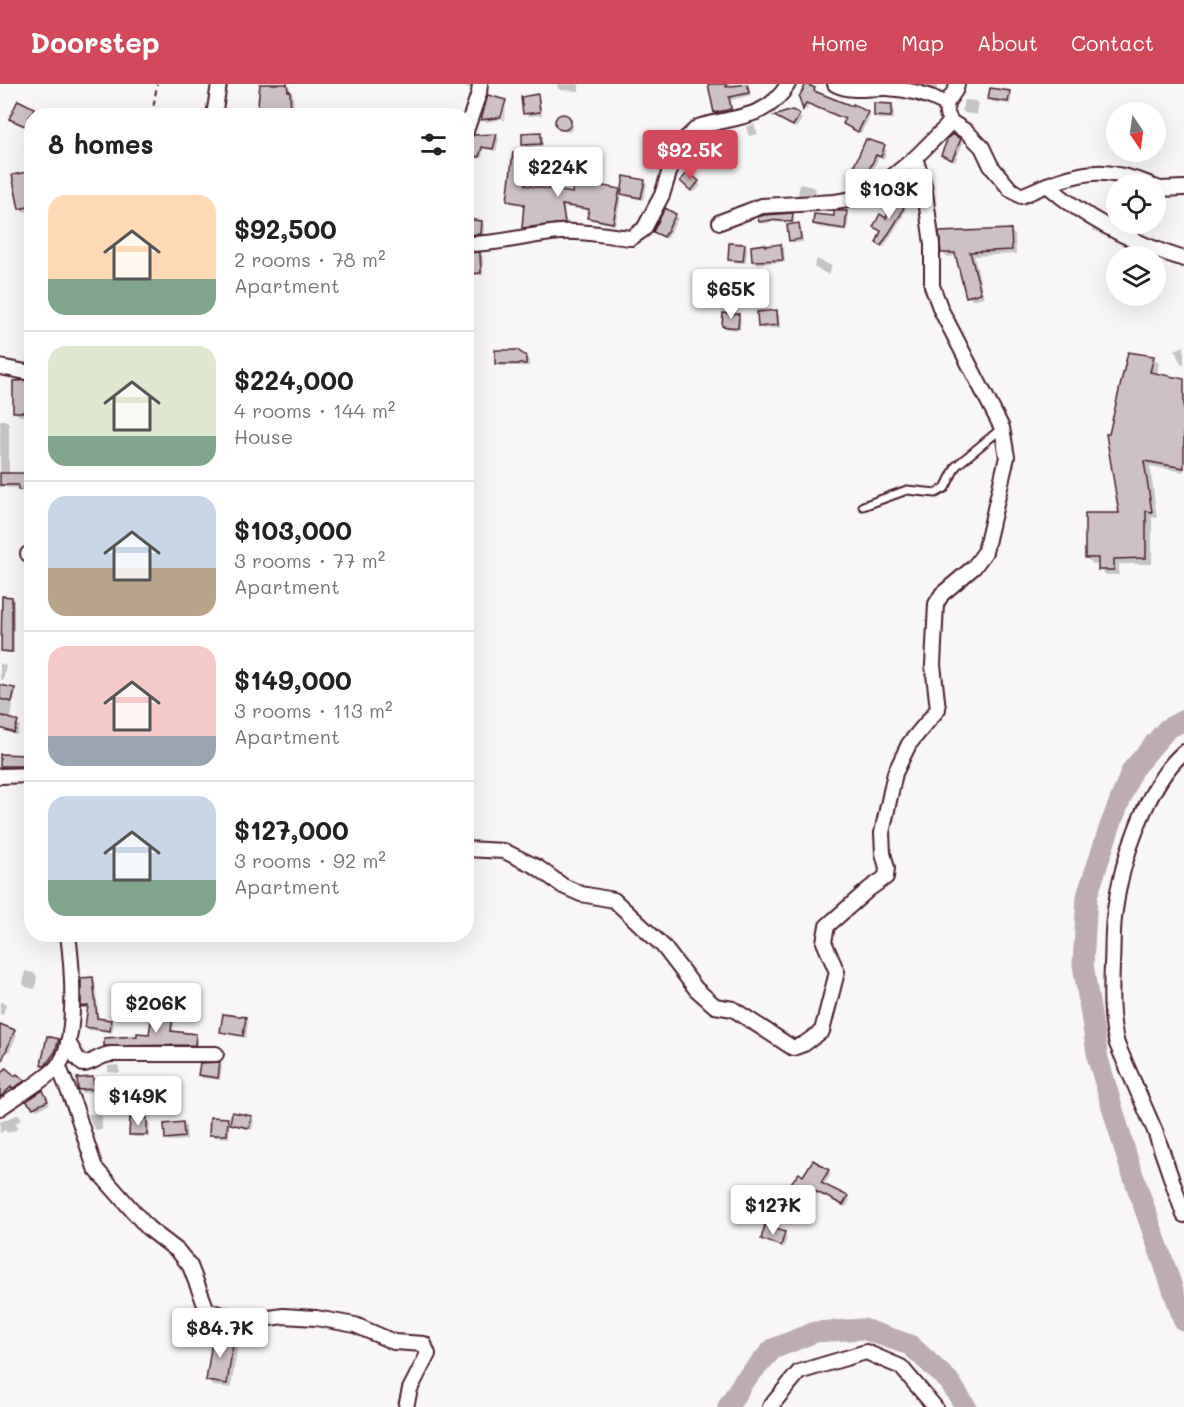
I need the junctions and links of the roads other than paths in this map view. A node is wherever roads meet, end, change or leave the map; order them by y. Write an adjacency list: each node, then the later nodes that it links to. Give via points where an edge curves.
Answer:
1 (219, 84): 7 (street)
2 (480, 84): 8 (street)
3 (788, 84): 16 (street, via 776,102 761,110 698,127 690,133 674,157 662,195 644,229 631,238 560,232)
4 (835, 84): 6 (street, via 915,92)
5 (957, 84): 6 (street)
6 (946, 104): 9 (street)
7 (215, 108)
8 (474, 108)
9 (951, 122): 10 (street); 12 (street, via 981,147 1010,189 1021,196)
10 (915, 158): 15 (street, via 863,197 762,206); 20 (street, via 924,185 932,244 932,286)
11 (1116, 174): 12 (street, via 1092,172)
12 (1047, 185): 17 (street, via 1092,220)
13 (1184, 188): 14 (street)
14 (1166, 189)
15 (720, 222)
16 (474, 244)
17 (1184, 259)
18 (0, 367): 19 (street)
19 (24, 370)
20 (1002, 428): 21 (lane, via 956,466 945,488 936,494 907,490); 25 (street, via 1007,457 985,552 936,604 933,665 938,709 909,744 895,773 882,833 886,877 827,926 824,942 837,972 822,1031 793,1048 732,1009 715,1006 696,990 663,946 614,900 563,886 537,867 504,851)
21 (863, 506)
22 (1184, 752): 31 (street, via 1174,760 1144,808 1119,881 1111,994 1117,1044 1155,1131)
23 (24, 775): 24 (street)
24 (0, 776)
25 (474, 849)
26 (69, 942): 27 (street, via 73,971)
27 (68, 1042): 28 (street, via 83,1064 111,1054); 29 (street)
28 (216, 1054)
29 (58, 1065): 30 (street); 32 (street, via 95,1168 148,1228 178,1251 190,1266 207,1310 257,1320 283,1316 316,1318 355,1325 394,1342 424,1344 428,1354 410,1389)
30 (0, 1108)
31 (1184, 1215)
32 (406, 1407)
33 (770, 1407): 34 (street, via 799,1372 866,1352 901,1367)
34 (935, 1407)

